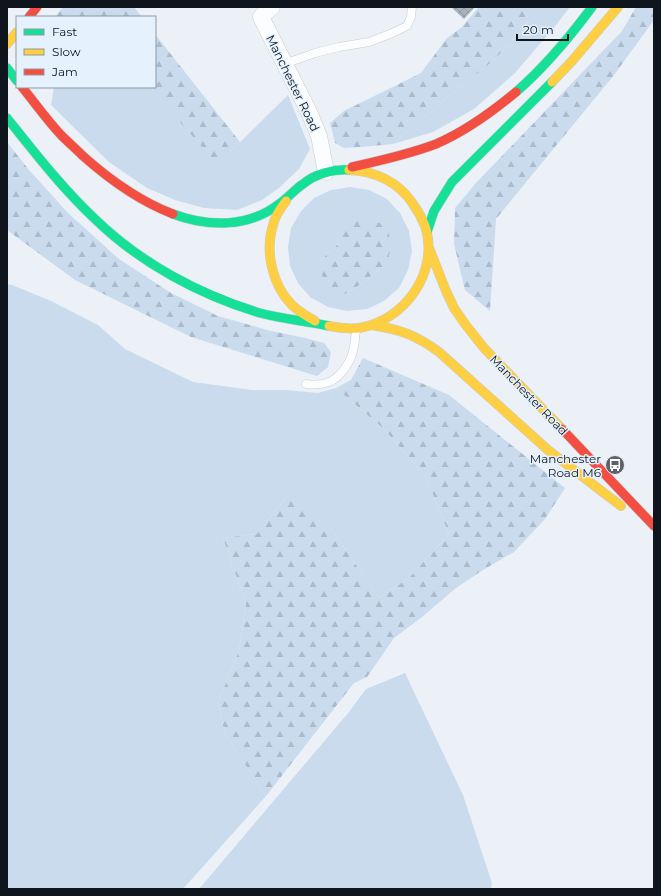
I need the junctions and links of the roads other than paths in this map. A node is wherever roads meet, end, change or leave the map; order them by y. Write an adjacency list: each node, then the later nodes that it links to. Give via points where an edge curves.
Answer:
1 (36, 7): 6 (highway)
2 (412, 7): 9 (lane, via 407,26 390,34 369,42 315,53)
3 (592, 7): 14 (highway, via 568,39 542,67 497,107 472,124 440,142 400,156)
4 (618, 7): 17 (highway, via 550,84 452,182 434,211)
5 (263, 10): 9 (street, Manchester Road)
6 (30, 16)
7 (16, 33): 8 (highway)
8 (7, 44)
9 (284, 64): 15 (street, Manchester Road, via 319,136)
10 (7, 68): 11 (highway)
11 (16, 80)
12 (23, 88): 16 (highway, via 59,133 93,166 124,189 159,208 200,221 235,222 260,216)
13 (7, 118): 20 (highway, via 81,207 130,250 175,277 246,308 268,315)
14 (343, 169): 15 (highway); 17 (highway, via 366,171 384,177 404,191 418,210)
15 (326, 172): 16 (highway, via 312,178)
16 (288, 197): 20 (highway, via 272,228 269,250 272,268 286,298 312,320)
17 (427, 232): 18 (highway)
18 (428, 247): 19 (highway, via 426,268 412,298 387,319); 23 (highway, Manchester Road, via 458,315 472,335)
19 (371, 325): 21 (highway); 24 (highway, Manchester Road, via 408,333 429,344 548,450)
20 (327, 326): 21 (highway)
21 (357, 328): 22 (lane, via 351,358 341,374 327,383)
22 (306, 384)
23 (654, 526)
24 (654, 532)

